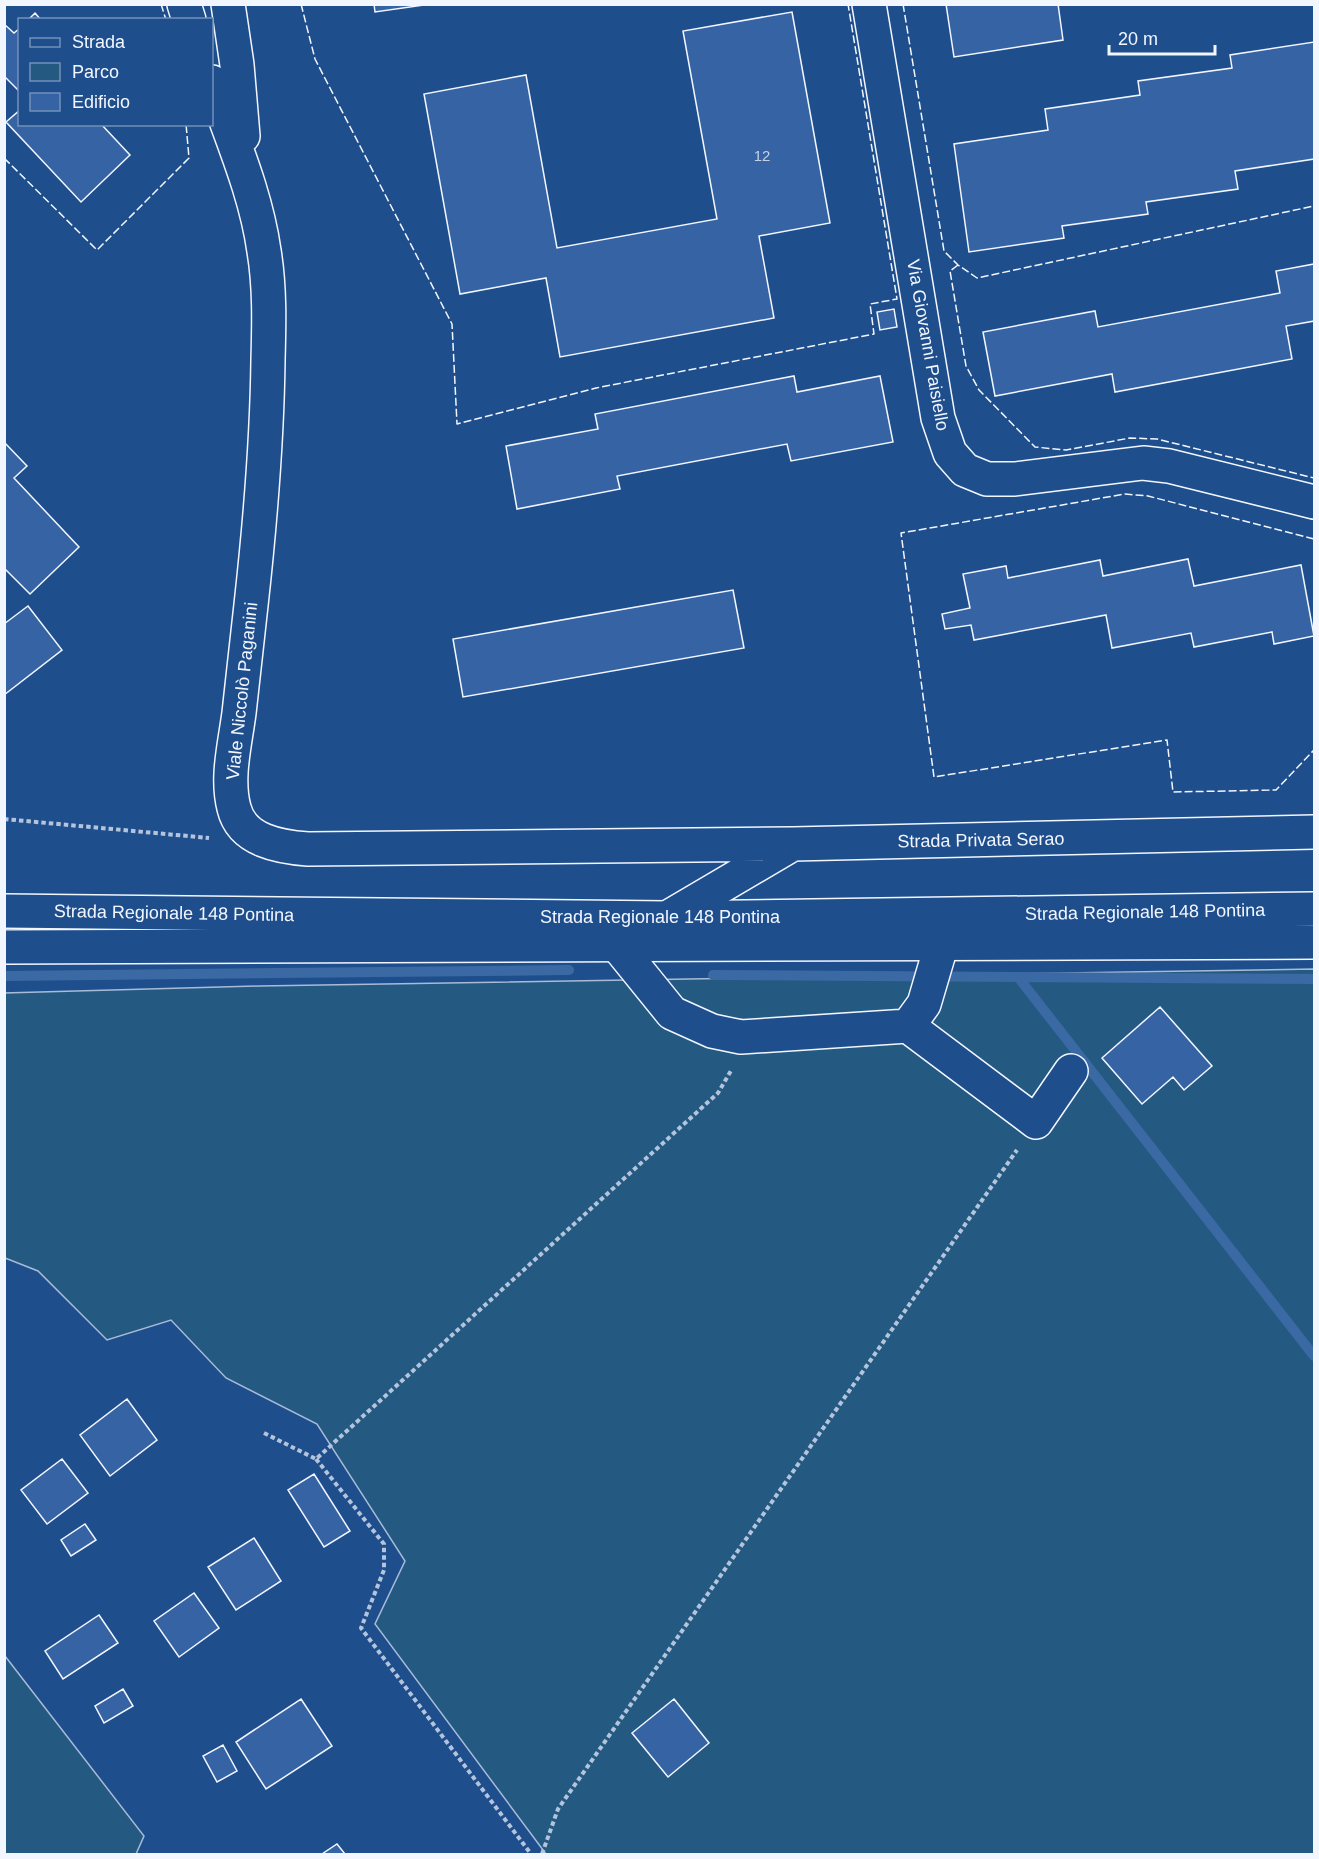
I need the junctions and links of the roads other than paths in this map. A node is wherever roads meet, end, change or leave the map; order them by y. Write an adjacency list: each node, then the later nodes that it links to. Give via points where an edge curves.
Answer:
1 (228, 4): 4 (street, Viale Niccolò Paganini)
2 (869, 4): 5 (street, Via Giovanni Paisiello, via 938,418 950,453 965,470 987,479 1015,479 1143,463)
3 (213, 85): 4 (street, Viale Niccolò Paganini)
4 (247, 180): 7 (street, Viale Niccolò Paganini, via 264,250 268,343 258,537 232,768 232,798 240,823 276,844 308,849)
5 (1314, 502)
6 (1314, 832): 7 (street, Strada Privata Serao)
7 (792, 844): 10 (street, Strada Privata Serao)
8 (1314, 909): 10 (street, Strada Regionale 148 Pontina)
9 (4, 911): 10 (street, Strada Regionale 148 Pontina)
10 (667, 918)
11 (1314, 942): 12 (street, Strada Regionale 148 Pontina)
12 (942, 944): 13 (street, Strada Regionale 148 Pontina); 15 (street)
13 (617, 945): 14 (street, Strada Regionale 148 Pontina); 15 (street, Strada Regionale 148 Pontina, via 672,1013 712,1031 741,1037)
14 (4, 947)
15 (916, 1015): 16 (street, via 1036,1122)
16 (1071, 1071)

